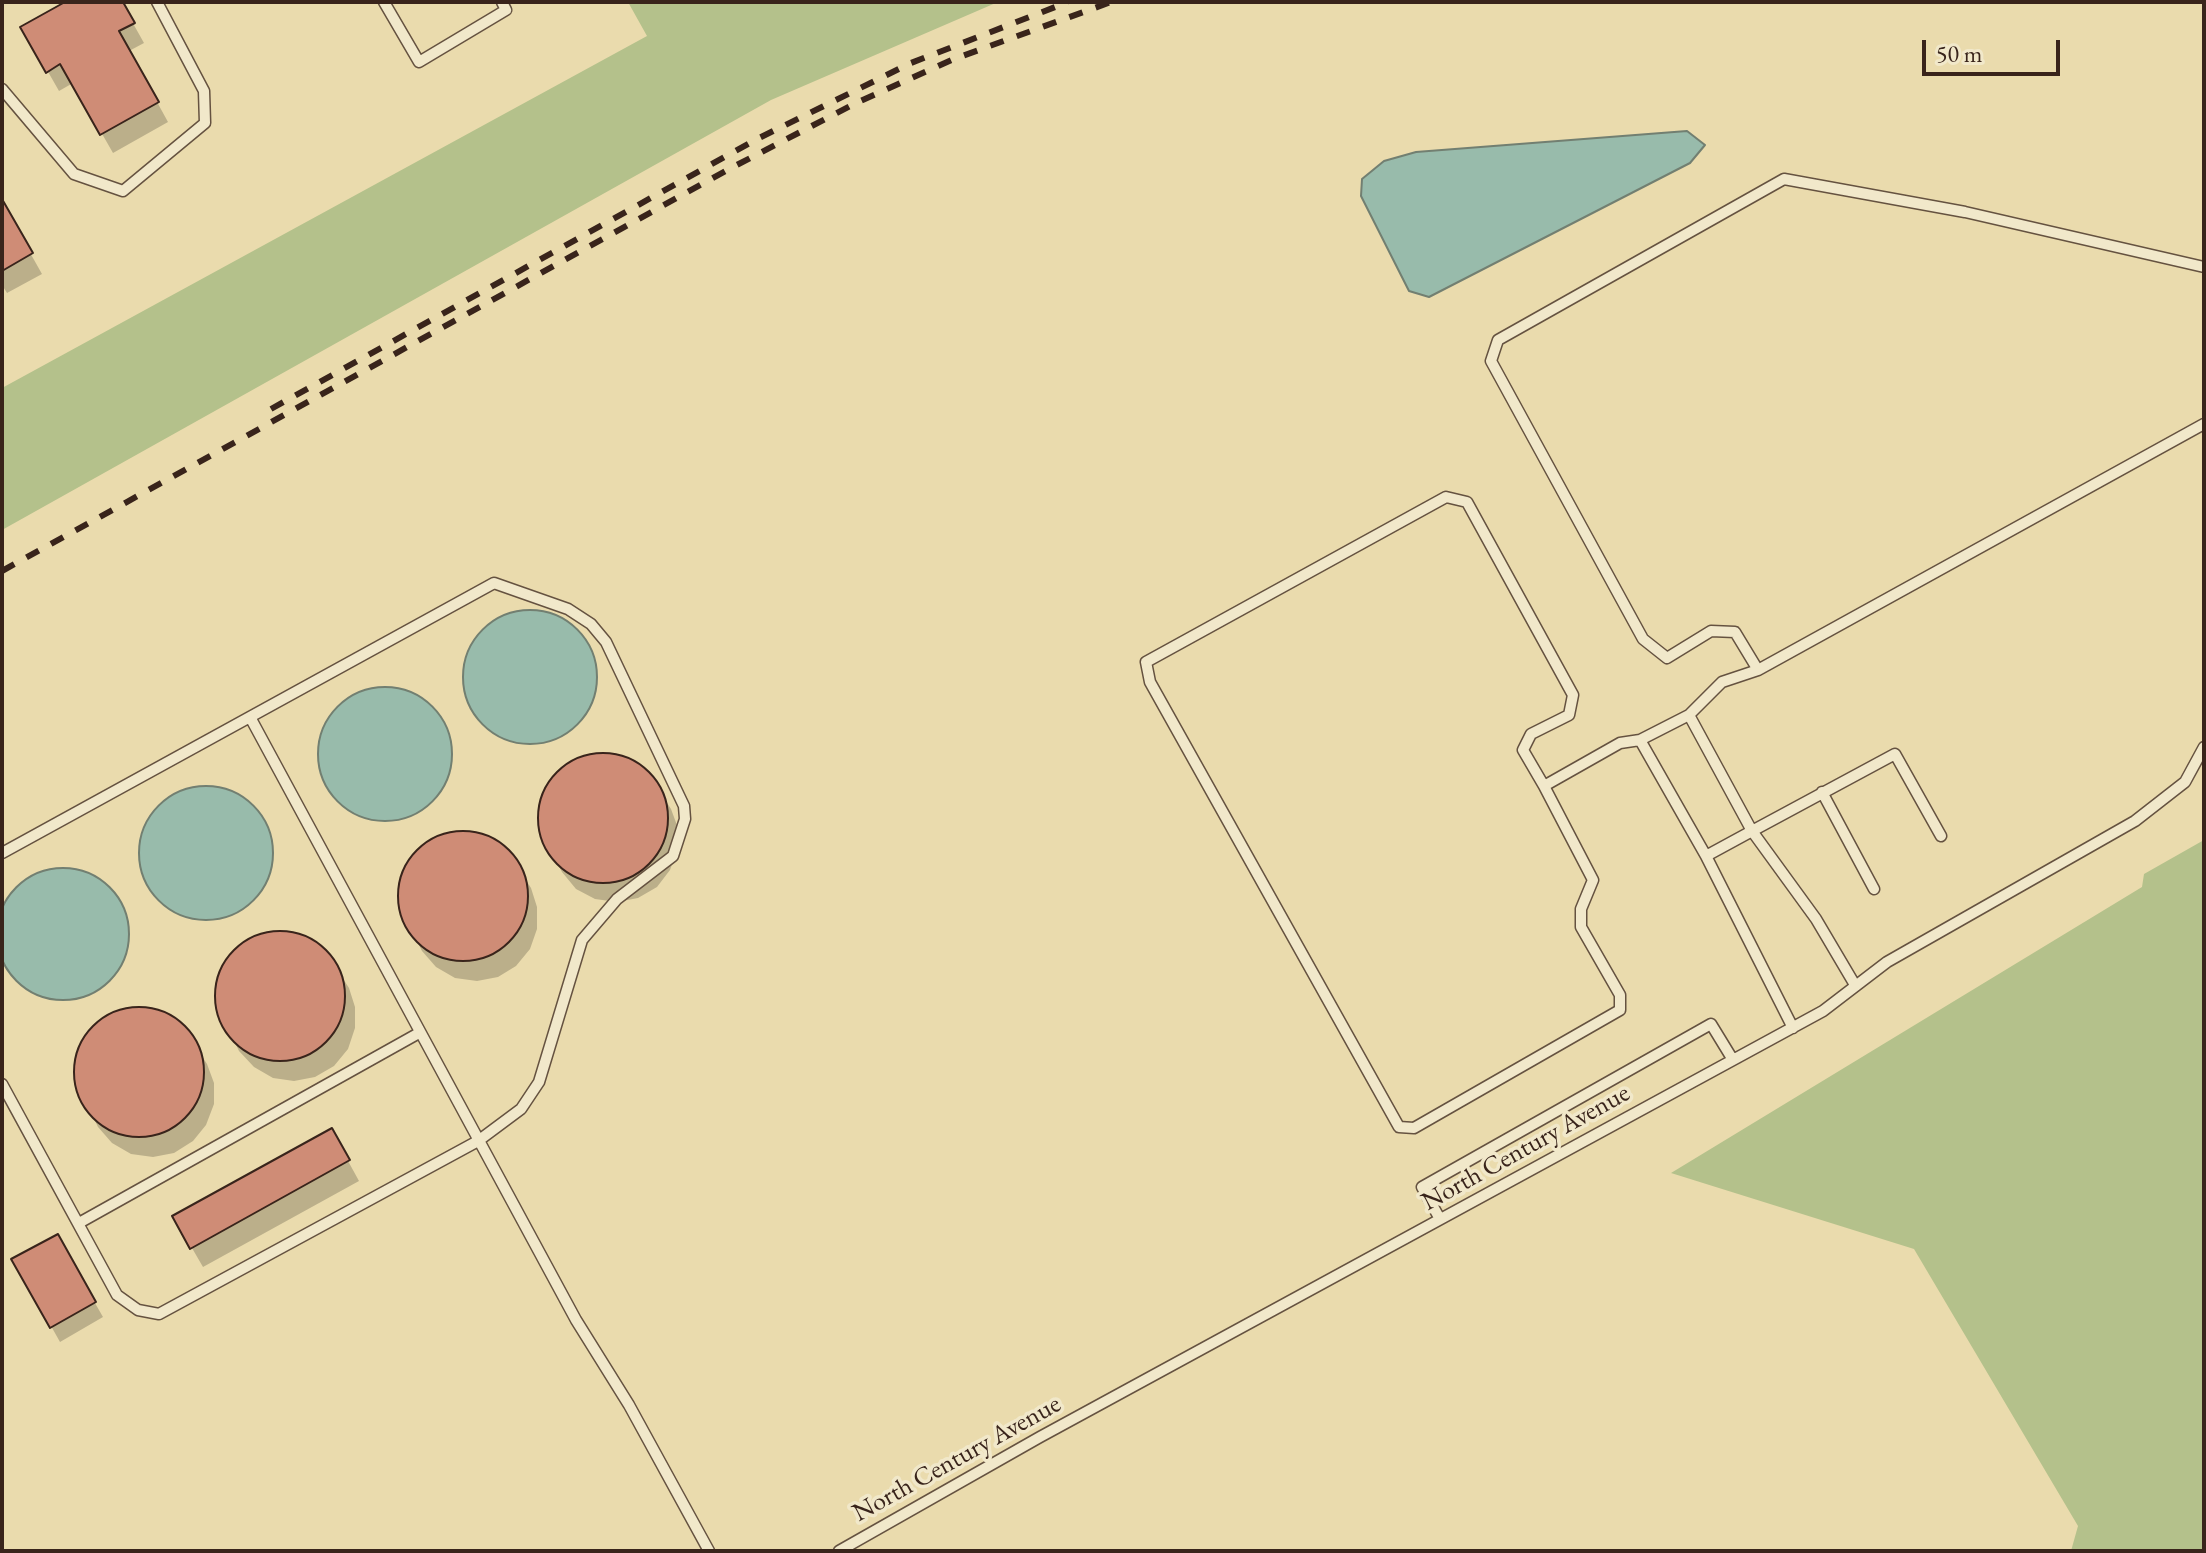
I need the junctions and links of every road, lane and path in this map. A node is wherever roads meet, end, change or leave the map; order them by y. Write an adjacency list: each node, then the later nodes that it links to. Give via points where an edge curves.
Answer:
1 (157, 2): 4 (lane, via 204,91 205,123 123,191 74,174)
2 (384, 2): 3 (lane, via 419,62 506,10)
3 (502, 2)
4 (2, 89)
5 (2204, 267): 7 (lane, via 1965,212 1784,179 1498,340 1491,361 1643,639 1667,658 1711,631 1735,632)
6 (2204, 424): 7 (lane)
7 (1758, 670): 8 (lane, via 1722,682)
8 (1689, 715): 10 (lane); 14 (lane)
9 (250, 717): 16 (lane); 21 (lane); 24 (lane, via 494,583 568,609 606,642 678,786 685,819 680,840 665,865 593,923 582,940 539,1082 521,1109)
10 (1640, 740): 12 (lane, via 1620,743); 17 (lane)
11 (2204, 747): 19 (lane, North Century Avenue, via 2185,782 2135,821)
12 (1544, 786): 12 (lane, via 1593,880 1581,909 1581,927 1620,995 1620,1010 1414,1128 1399,1127 1150,682 1146,662 1446,497 1467,502 1573,695 1569,715 1531,734 1523,750)
13 (1822, 792): 14 (lane); 15 (lane, via 1895,754); 18 (lane)
14 (1752, 831): 17 (lane); 19 (lane, via 1816,919)
15 (1941, 836)
16 (2, 853)
17 (1706, 856): 20 (lane)
18 (1874, 889)
19 (1855, 985): 20 (lane, North Century Avenue)
20 (1793, 1028): 22 (lane, North Century Avenue)
21 (419, 1033): 24 (lane); 26 (lane)
22 (1733, 1060): 25 (lane, North Century Avenue); 25 (lane, via 1711,1024 1422,1187)
23 (2, 1084): 26 (lane)
24 (478, 1141): 26 (lane, via 159,1314 138,1310 117,1295); 27 (lane)
25 (1440, 1219): 28 (lane, North Century Avenue)
26 (79, 1223)
27 (709, 1551)
28 (839, 1551)

